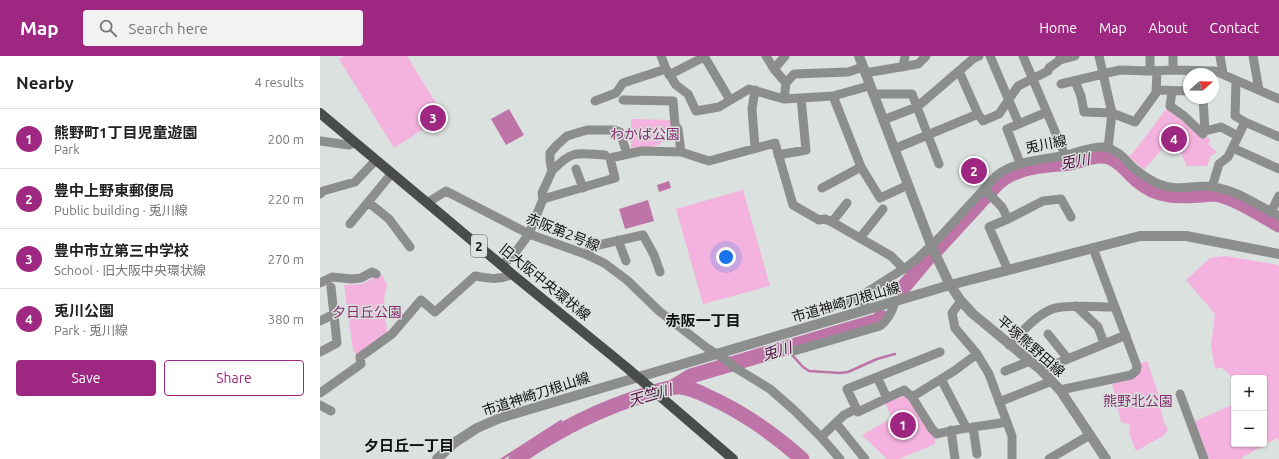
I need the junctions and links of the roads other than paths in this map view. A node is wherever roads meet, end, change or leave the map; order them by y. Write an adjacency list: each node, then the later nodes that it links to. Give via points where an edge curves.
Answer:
1 (661, 56): 24 (street)
2 (704, 56): 24 (street); 43 (street)
3 (766, 56): 19 (street)
4 (785, 56): 19 (street)
5 (859, 56): 20 (street, 平塚熊野田線)
6 (905, 56): 18 (street)
7 (926, 56): 18 (street, via 918,64)
8 (979, 56): 22 (street)
9 (990, 56): 45 (street)
10 (1024, 56): 27 (street)
11 (1075, 56): 17 (street)
12 (1099, 56): 25 (street)
13 (1150, 56): 23 (street)
14 (1173, 56): 21 (street)
15 (1220, 56): 26 (street)
16 (1253, 56): 35 (street)
17 (1060, 58): 27 (street, via 1048,71)
18 (903, 67): 20 (street)
19 (774, 69): 30 (street)
20 (864, 70): 30 (street, via 794,74); 33 (street, 平塚熊野田線)
21 (1173, 70): 23 (street); 26 (street, via 1215,71)
22 (959, 71): 47 (street); 51 (street)
23 (1154, 71): 25 (street, via 1120,70); 34 (street)
24 (668, 72): 43 (street, via 676,85 688,94 696,111 719,107); 44 (street, via 623,83)
25 (1103, 74): 28 (street); 50 (street)
26 (1223, 74): 29 (street)
27 (1033, 79): 45 (street, via 1018,86); 48 (street)
28 (1075, 81): 31 (street); 50 (street, via 1084,112)
29 (1236, 81): 35 (street); 53 (street, via 1235,116)
30 (786, 83): 40 (street)
31 (1061, 84)
32 (755, 90): 40 (street); 43 (street, via 749,89); 61 (street, via 752,109)
33 (871, 90): 38 (street); 47 (street, via 912,94); 52 (street, 平塚熊野田線)
34 (1157, 90): 36 (street); 50 (street, via 1135,122)
35 (1259, 90): 41 (street)
36 (1172, 91): 37 (street); 55 (street, via 1170,106 1203,134)
37 (1183, 91)
38 (833, 96): 39 (street); 73 (street)
39 (801, 98): 40 (street); 68 (street, via 806,150)
40 (784, 99)
41 (1279, 99)
42 (623, 100): 65 (street, via 673,101)
43 (730, 100)
44 (596, 101)
45 (1009, 101): 51 (street, via 999,114 983,121); 54 (street)
46 (1203, 104): 55 (street)
47 (917, 107): 52 (street); 56 (street)
48 (1047, 112): 54 (street); 69 (street)
49 (320, 113): 60 (main road, 旧大阪中央環状線 / 2)
50 (1112, 113): 62 (street)
51 (978, 114): 56 (street)
52 (883, 120): 64 (street, 平塚熊野田線)
53 (1245, 122): 57 (street); 58 (street)
54 (1019, 124): 71 (street, via 1007,130)
55 (1205, 131): 57 (street, via 1221,127)
56 (929, 136): 64 (street); 72 (street)
57 (1238, 136): 63 (street)
58 (1279, 137)
59 (320, 141): 60 (street, via 349,145)
60 (355, 142): 70 (main road, 旧大阪中央環状線 / 2)
61 (755, 148): 65 (street, via 709,160); 68 (street, via 775,143)
62 (1108, 148): 69 (street, 兎川線, via 1085,149); 79 (street, via 1123,156 1143,175 1160,185 1176,188)
63 (1233, 148): 75 (street); 79 (street, via 1228,157 1219,164)
64 (894, 149): 78 (street, 平塚熊野田線)
65 (681, 152): 66 (street, via 642,151)
66 (627, 154): 76 (street, via 620,132 587,130 567,136 550,153); 80 (street, via 610,158 615,178)
67 (605, 155): 76 (street, via 573,155)
68 (778, 155): 93 (street, via 793,205 819,220)
69 (1065, 155): 71 (street, 兎川線)
70 (374, 163): 77 (main road, 旧大阪中央環状線 / 2); 83 (street, via 355,182)
71 (1020, 163): 82 (street, 兎川線, via 996,176)
72 (939, 164)
73 (861, 167): 78 (street, via 880,198); 81 (street)
74 (576, 168): 80 (street)
75 (1279, 169)
76 (552, 171): 85 (street, via 542,193)
77 (392, 173): 86 (street); 87 (main road, 旧大阪中央環状線 / 2)
78 (908, 185): 100 (street, 平塚熊野田線)
79 (1212, 186): 90 (street, via 1233,192)
80 (582, 188): 85 (street)
81 (822, 188)
82 (987, 192): 92 (street, via 1002,207); 100 (street, 兎川線, via 940,237)
83 (320, 194)
84 (1279, 196): 90 (street)
85 (543, 199): 95 (street)
86 (368, 202): 94 (street); 98 (street, via 389,219)
87 (427, 203): 95 (street, 赤阪第2号線, via 446,192); 104 (main road, 旧大阪中央環状線 / 2)
88 (847, 203): 93 (street)
89 (883, 209): 96 (street)
90 (1275, 214)
91 (1071, 217): 92 (street, via 1061,199 1043,201)
92 (1008, 219): 106 (street, via 989,227)
93 (832, 222): 96 (street)
94 (350, 224)
95 (529, 234): 101 (street, 赤阪第2号線); 104 (street, via 512,257)
96 (860, 238): 105 (street, via 891,256)
97 (618, 240): 101 (street, via 594,246); 103 (street); 107 (street, via 643,235)
98 (410, 247)
99 (1093, 248): 102 (street, 市道神崎刀根山線, via 1140,236 1186,236); 106 (street, 市道神崎刀根山線); 117 (street)
100 (933, 250): 105 (street, 兎川線); 111 (street, 平塚熊野田線)
101 (585, 254): 129 (street, 赤阪第2号線, via 604,263 627,280 659,311)
102 (1279, 254)
103 (626, 261)
104 (501, 265): 109 (main road, 旧大阪中央環状線 / 2)
105 (904, 269): 113 (street, 兎川線)
106 (1008, 270): 111 (street, 市道神崎刀根山線)
107 (660, 272)
108 (376, 274): 110 (street, via 372,272 361,278 352,279 332,277)
109 (512, 274): 136 (main road, 旧大阪中央環状線 / 2); 140 (street, via 503,281 475,276 435,312 421,300 392,334 360,357 361,364)
110 (320, 283)
111 (950, 285): 114 (street, 平塚熊野田線); 115 (street, 市道神崎刀根山線)
112 (331, 287): 120 (street)
113 (865, 293): 118 (street, 兎川線); 119 (street, via 863,297)
114 (962, 301): 125 (street, 平塚熊野田線, via 973,314); 130 (street, via 952,313 955,328)
115 (895, 302): 119 (street, 市道神崎刀根山線); 126 (street, via 887,320 878,327)
116 (1076, 306): 117 (street); 124 (street, via 1098,327); 125 (street, via 1054,308 1043,314)
117 (1115, 307): 123 (street)
118 (826, 309)
119 (866, 310): 129 (street, 市道神崎刀根山線)
120 (334, 314): 121 (street); 127 (street, via 337,343)
121 (320, 321)
122 (1048, 334): 131 (street)
123 (1126, 335): 124 (street); 139 (street, via 1137,366 1132,375)
124 (1104, 343): 131 (street)
125 (1009, 344): 132 (street, 平塚熊野田線)
126 (794, 351)
127 (320, 352)
128 (940, 352): 135 (street)
129 (716, 354): 136 (street, 市道神崎刀根山線); 153 (street, 赤阪第2号線, via 770,389)
130 (976, 354): 137 (street); 144 (street, via 989,374)
131 (1068, 359): 133 (street)
132 (1030, 361): 133 (street, 平塚熊野田線); 134 (street)
133 (1041, 370): 138 (street, 平塚熊野田線)
134 (1004, 371)
135 (877, 377): 143 (street); 146 (street, via 847,389)
136 (638, 378): 156 (street, 市道神崎刀根山線, via 500,418 477,428 454,443); 157 (main road, 旧大阪中央環状線 / 2)
137 (941, 379): 142 (street); 150 (street)
138 (1052, 381): 139 (street, 平塚熊野田線); 144 (street)
139 (1060, 390): 152 (street, 平塚熊野田線)
140 (320, 393)
141 (1180, 394): 164 (street)
142 (912, 397): 143 (street, via 904,390); 151 (street, via 937,434)
143 (887, 398): 146 (street, via 858,412)
144 (1000, 402): 148 (street)
145 (320, 405): 147 (street)
146 (856, 409): 149 (street)
147 (331, 411)
148 (1007, 422): 150 (street); 161 (street, via 1012,436)
149 (836, 423): 153 (street); 159 (street)
150 (970, 427): 151 (street); 154 (street)
151 (951, 430): 160 (street)
152 (1090, 435): 155 (street); 163 (street, 平塚熊野田線)
153 (821, 436): 158 (street, 赤阪第2号線)
154 (977, 454)
155 (1062, 456): 162 (street)
156 (437, 459)
157 (733, 459)
158 (840, 459)
159 (865, 459)
160 (955, 459)
161 (1012, 459)
162 (1049, 459)
163 (1106, 459)
164 (1204, 459)

